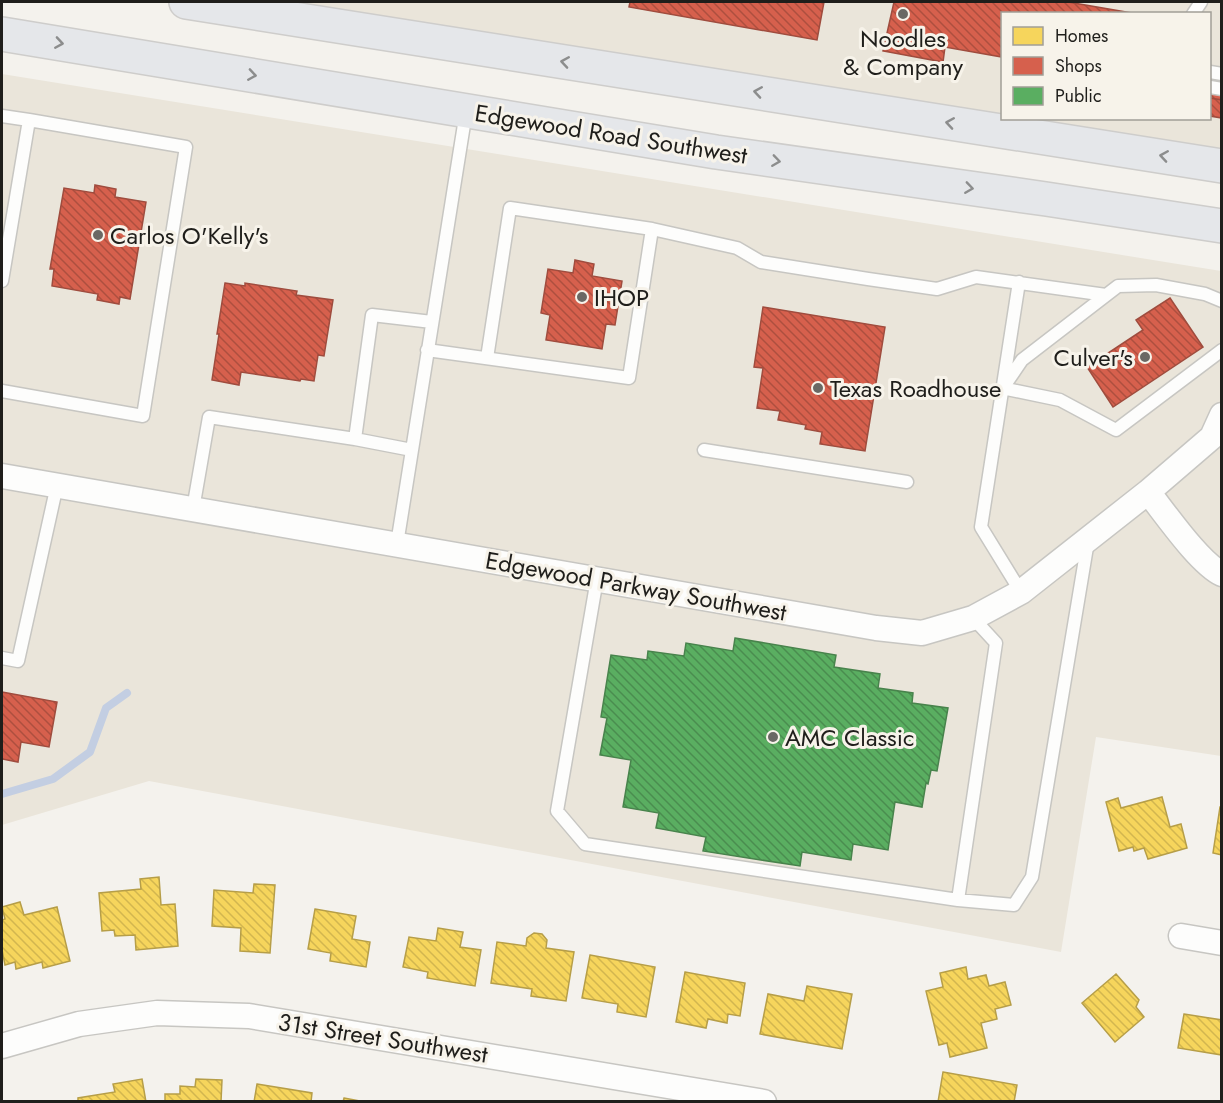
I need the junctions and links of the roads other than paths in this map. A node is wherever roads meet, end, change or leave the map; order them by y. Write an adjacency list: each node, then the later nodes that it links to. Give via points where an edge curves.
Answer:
1 (186, 2): 6 (main road, one-way to 1)
2 (2, 34): 3 (main road, Edgewood Road Southwest, one-way to 3)
3 (466, 111): 7 (main road, Edgewood Road Southwest, one-way to 7); 13 (lane)
4 (2, 116): 5 (lane)
5 (29, 120): 9 (lane); 18 (lane, via 186,147 143,416)
6 (1221, 166)
7 (1221, 226)
8 (652, 229): 10 (lane, via 737,248 761,262 902,284 937,289 976,277); 16 (lane, via 629,378); 16 (lane, via 510,208)
9 (2, 281)
10 (1019, 282): 11 (lane); 17 (lane)
11 (1106, 295): 12 (lane, via 1118,286 1156,285 1206,294); 17 (lane, via 1022,360)
12 (1221, 301)
13 (432, 322): 14 (lane); 21 (lane, via 372,315)
14 (427, 350): 16 (lane); 22 (lane)
15 (1221, 350): 17 (lane, via 1116,430 1060,400)
16 (488, 358)
17 (1002, 388): 33 (lane, via 981,527)
18 (2, 391)
19 (1221, 415): 20 (street, Edgewood Parkway Southwest)
20 (1216, 436): 27 (street, Edgewood Parkway Southwest)
21 (355, 439): 22 (lane); 28 (lane, via 209,417)
22 (412, 450): 30 (lane)
23 (705, 450): 25 (lane)
24 (2, 476): 26 (street, Edgewood Parkway Southwest)
25 (907, 482)
26 (57, 485): 28 (street, Edgewood Parkway Southwest); 35 (lane, via 18,661)
27 (1148, 492): 29 (street, Edgewood Parkway Southwest); 31 (street, via 1198,554)
28 (193, 509): 30 (street, Edgewood Parkway Southwest)
29 (1088, 539): 33 (street, Edgewood Parkway Southwest); 36 (lane, via 1032,878 1014,905)
30 (397, 544): 32 (street, Edgewood Parkway Southwest)
31 (1221, 574)
32 (597, 579): 34 (street, Edgewood Parkway Southwest, via 922,633); 36 (lane, via 557,812 585,844)
33 (1021, 592): 34 (street, Edgewood Parkway Southwest)
34 (973, 618): 36 (lane, via 996,643)
35 (2, 658)
36 (958, 900)
37 (1181, 936): 38 (street)
38 (1221, 943)
39 (2, 1046): 40 (street, 31st Street Southwest, via 79,1024 157,1013 249,1016)
40 (764, 1101)

